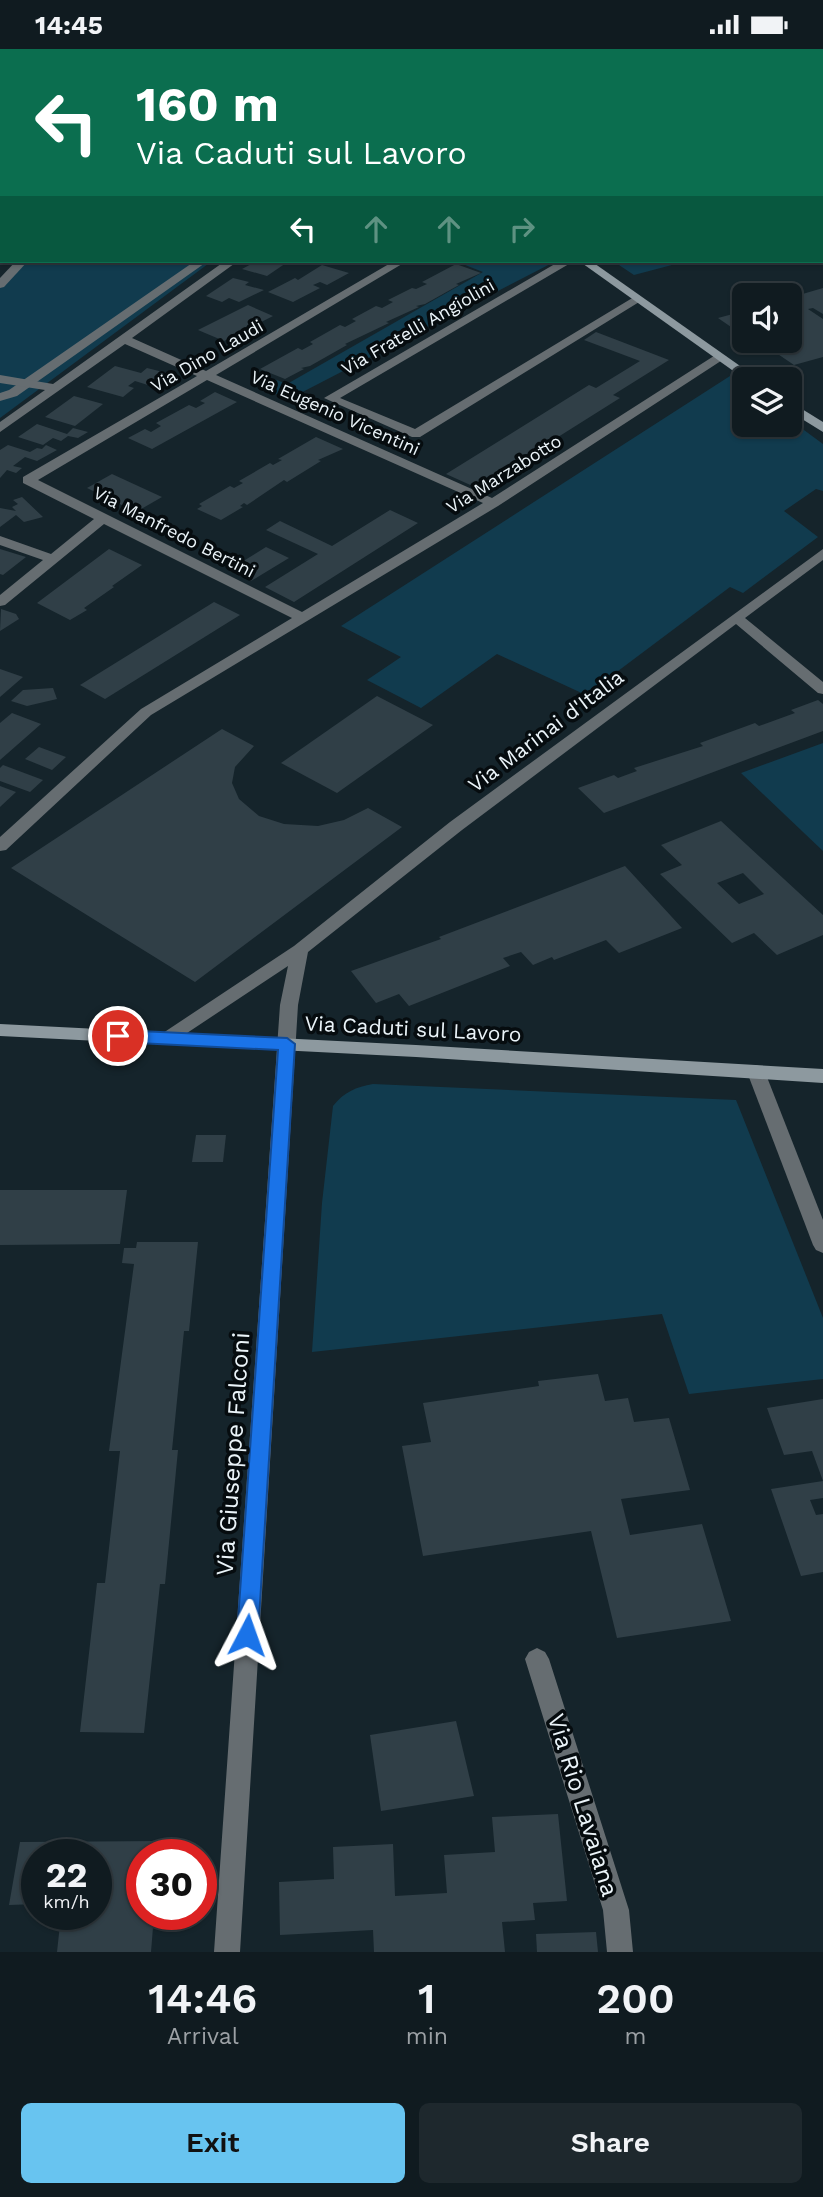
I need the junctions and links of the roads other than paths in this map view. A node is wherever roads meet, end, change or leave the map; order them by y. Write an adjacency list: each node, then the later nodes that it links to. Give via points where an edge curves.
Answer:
1 (20, 263): 7 (street)
2 (199, 263): 14 (street)
3 (229, 263): 9 (street)
4 (399, 263): 12 (street, Via Dino Laudi)
5 (565, 263): 18 (street, Via Fratelli Angiolini, via 330,398)
6 (587, 263): 8 (main road)
7 (0, 285)
8 (638, 299): 10 (main road); 18 (street, via 416,434)
9 (124, 339): 12 (street, Via Eugenio Vicentini); 15 (street)
10 (721, 356): 11 (main road); 22 (street, Via Marzabotto)
11 (736, 367)
12 (207, 376): 18 (street, Via Eugenio Vicentini); 21 (street, Via Dino Laudi)
13 (0, 379): 14 (street)
14 (27, 383): 15 (street); 16 (street)
15 (55, 388): 19 (street)
16 (0, 397)
17 (802, 414): 20 (main road)
18 (362, 427): 22 (street, Via Eugenio Vicentini)
19 (0, 428)
20 (823, 428)
21 (28, 480): 23 (street, Via Manfredo Bertini)
22 (493, 503): 28 (street, Via Marzabotto)
23 (103, 518): 26 (street); 28 (street, Via Manfredo Bertini)
24 (0, 540): 26 (street)
25 (823, 553): 29 (street, Via Marinai d'Italia)
26 (52, 559): 27 (street)
27 (0, 602)
28 (302, 618): 31 (street, Via Marzabotto, via 146,712)
29 (737, 618): 30 (street); 32 (street, Via Marinai d'Italia, via 456,826)
30 (823, 690)
31 (0, 846)
32 (300, 950): 34 (street, Via Marinai d'Italia); 35 (street)
33 (0, 1030): 34 (main road, Via Caduti sul Lavoro)
34 (169, 1037): 35 (main road, Via Caduti sul Lavoro)
35 (287, 1044): 36 (main road, Via Caduti sul Lavoro); 40 (street, Via Giuseppe Falconi)
36 (755, 1072): 37 (main road, Via Caduti sul Lavoro); 38 (street)
37 (823, 1076)
38 (823, 1245)
39 (537, 1659): 41 (street, Via Rio Lavaiana, via 616,1910)
40 (227, 1952)
41 (620, 1952)

